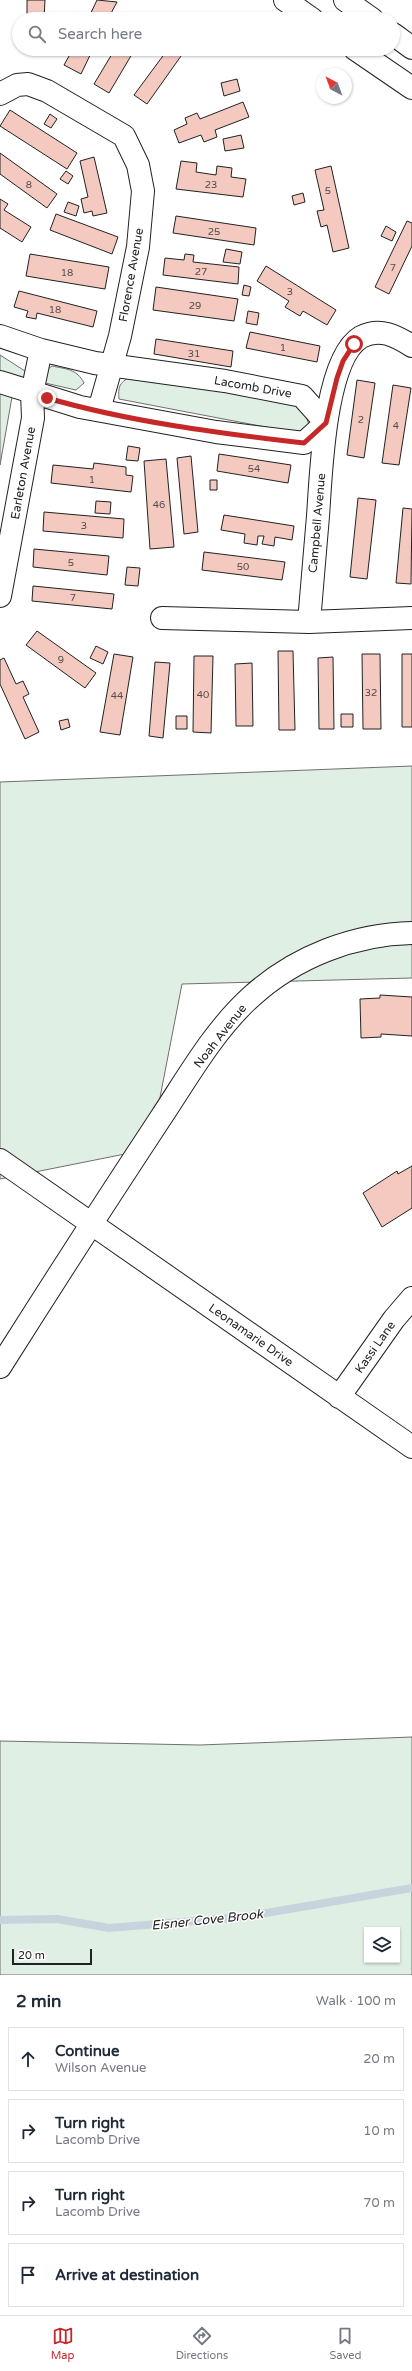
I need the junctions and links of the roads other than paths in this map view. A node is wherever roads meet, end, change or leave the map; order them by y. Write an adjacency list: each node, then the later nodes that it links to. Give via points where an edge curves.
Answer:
1 (285, 0): 3 (main road)
2 (345, 0): 4 (main road)
3 (302, 12)
4 (362, 12)
5 (400, 39): 6 (main road)
6 (412, 48)
7 (365, 56): 8 (main road)
8 (412, 88)
9 (0, 94): 13 (main road, Florence Avenue, via 8,88 28,84 47,91 124,136 138,165 143,191 138,247)
10 (0, 336): 12 (main road, Lacomb Drive)
11 (412, 346): 17 (main road, Campbell Avenue, via 392,334 382,332 370,334 354,344 343,361)
12 (41, 350): 13 (main road, Lacomb Drive); 15 (main road, Earleton Avenue)
13 (112, 365): 16 (main road, Florence Avenue); 17 (main road, Lacomb Drive, via 225,381 302,396)
14 (0, 382): 15 (main road)
15 (32, 393): 16 (main road); 18 (main road, Earleton Avenue, via 33,418)
16 (99, 410): 17 (main road, via 216,432 304,443)
17 (326, 423): 21 (main road, Campbell Avenue)
18 (0, 596)
19 (162, 618): 21 (main road)
20 (412, 618): 21 (main road)
21 (309, 622)
22 (412, 933): 24 (main road, Noah Avenue, via 369,937 328,949 287,970 253,995 208,1048)
23 (0, 1160): 24 (main road, Leonamarie Drive)
24 (91, 1223): 26 (main road); 27 (main road, Leonamarie Drive)
25 (412, 1298): 27 (main road, Kassi Lane)
26 (0, 1367)
27 (339, 1396): 28 (main road, Leonamarie Drive)
28 (412, 1447)

